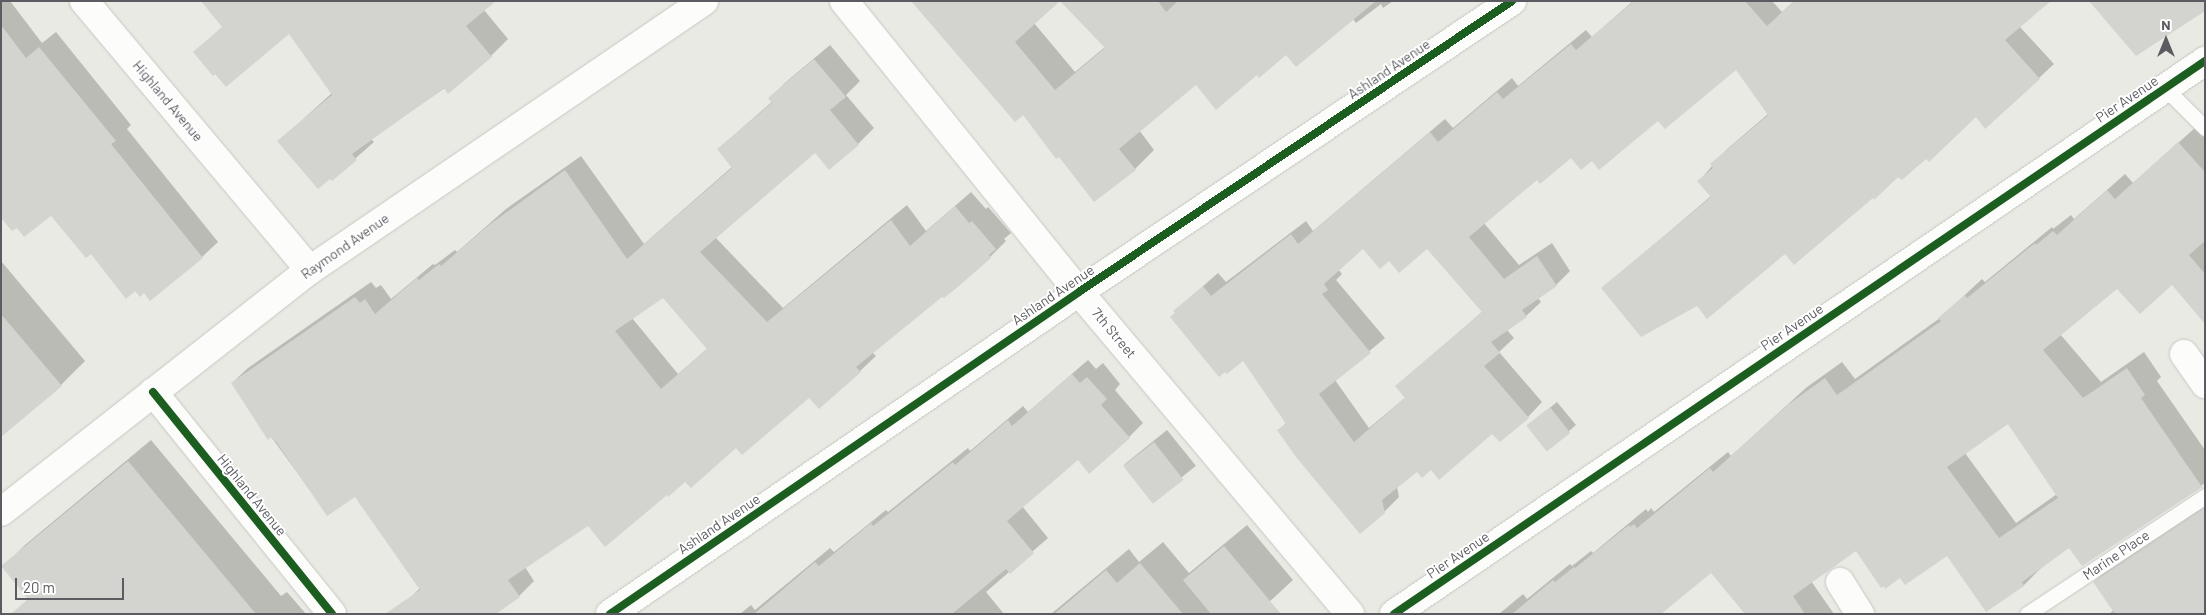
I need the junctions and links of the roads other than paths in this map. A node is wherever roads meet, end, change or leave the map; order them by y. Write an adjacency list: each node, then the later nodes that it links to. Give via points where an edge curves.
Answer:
1 (84, 1): 8 (street, Highland Avenue)
2 (704, 1): 8 (street, Raymond Avenue)
3 (844, 1): 9 (street, 7th Street)
4 (1512, 1): 9 (street, Ashland Avenue)
5 (2205, 61): 6 (street, Pier Avenue)
6 (2165, 88): 7 (lane); 19 (street, Pier Avenue)
7 (2205, 128)
8 (310, 270): 12 (street, Raymond Avenue)
9 (1080, 292): 17 (street, Ashland Avenue); 18 (street, 7th Street)
10 (2184, 354): 11 (street)
11 (2205, 384)
12 (153, 392): 14 (street, Raymond Avenue); 16 (street, Highland Avenue)
13 (2205, 496): 21 (lane, Marine Place)
14 (1, 512)
15 (1840, 582): 20 (street)
16 (332, 614)
17 (610, 614)
18 (1350, 614)
19 (1394, 614)
20 (1860, 614)
21 (2027, 614)

